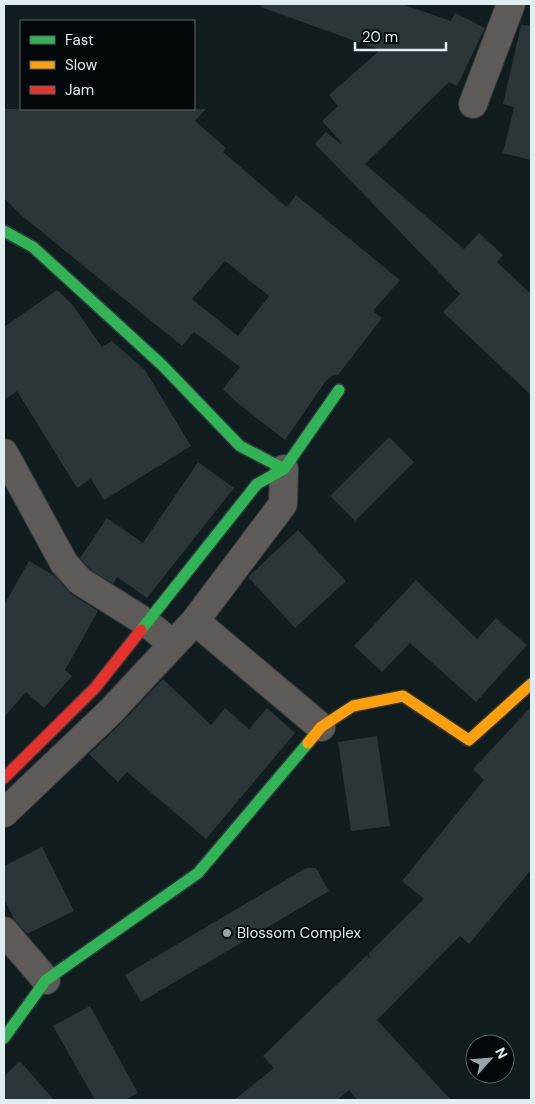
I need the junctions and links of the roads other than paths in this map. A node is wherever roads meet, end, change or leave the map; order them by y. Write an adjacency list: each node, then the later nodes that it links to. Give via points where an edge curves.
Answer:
1 (511, 4): 2 (street)
2 (473, 104)
3 (4, 231): 6 (street, via 33,247 162,365 240,446)
4 (339, 390): 6 (street)
5 (4, 453): 8 (street, via 64,563 80,581)
6 (284, 470): 7 (street, via 283,504); 8 (street, via 257,484)
7 (195, 621): 9 (street); 11 (street)
8 (147, 622): 9 (street); 12 (street, via 95,688)
9 (173, 644): 13 (street, via 110,712)
10 (531, 684): 11 (street, via 469,740 403,696 353,706)
11 (321, 728): 15 (street, via 198,873)
12 (4, 778)
13 (4, 813)
14 (4, 931): 15 (street)
15 (46, 980): 16 (street)
16 (4, 1038)

